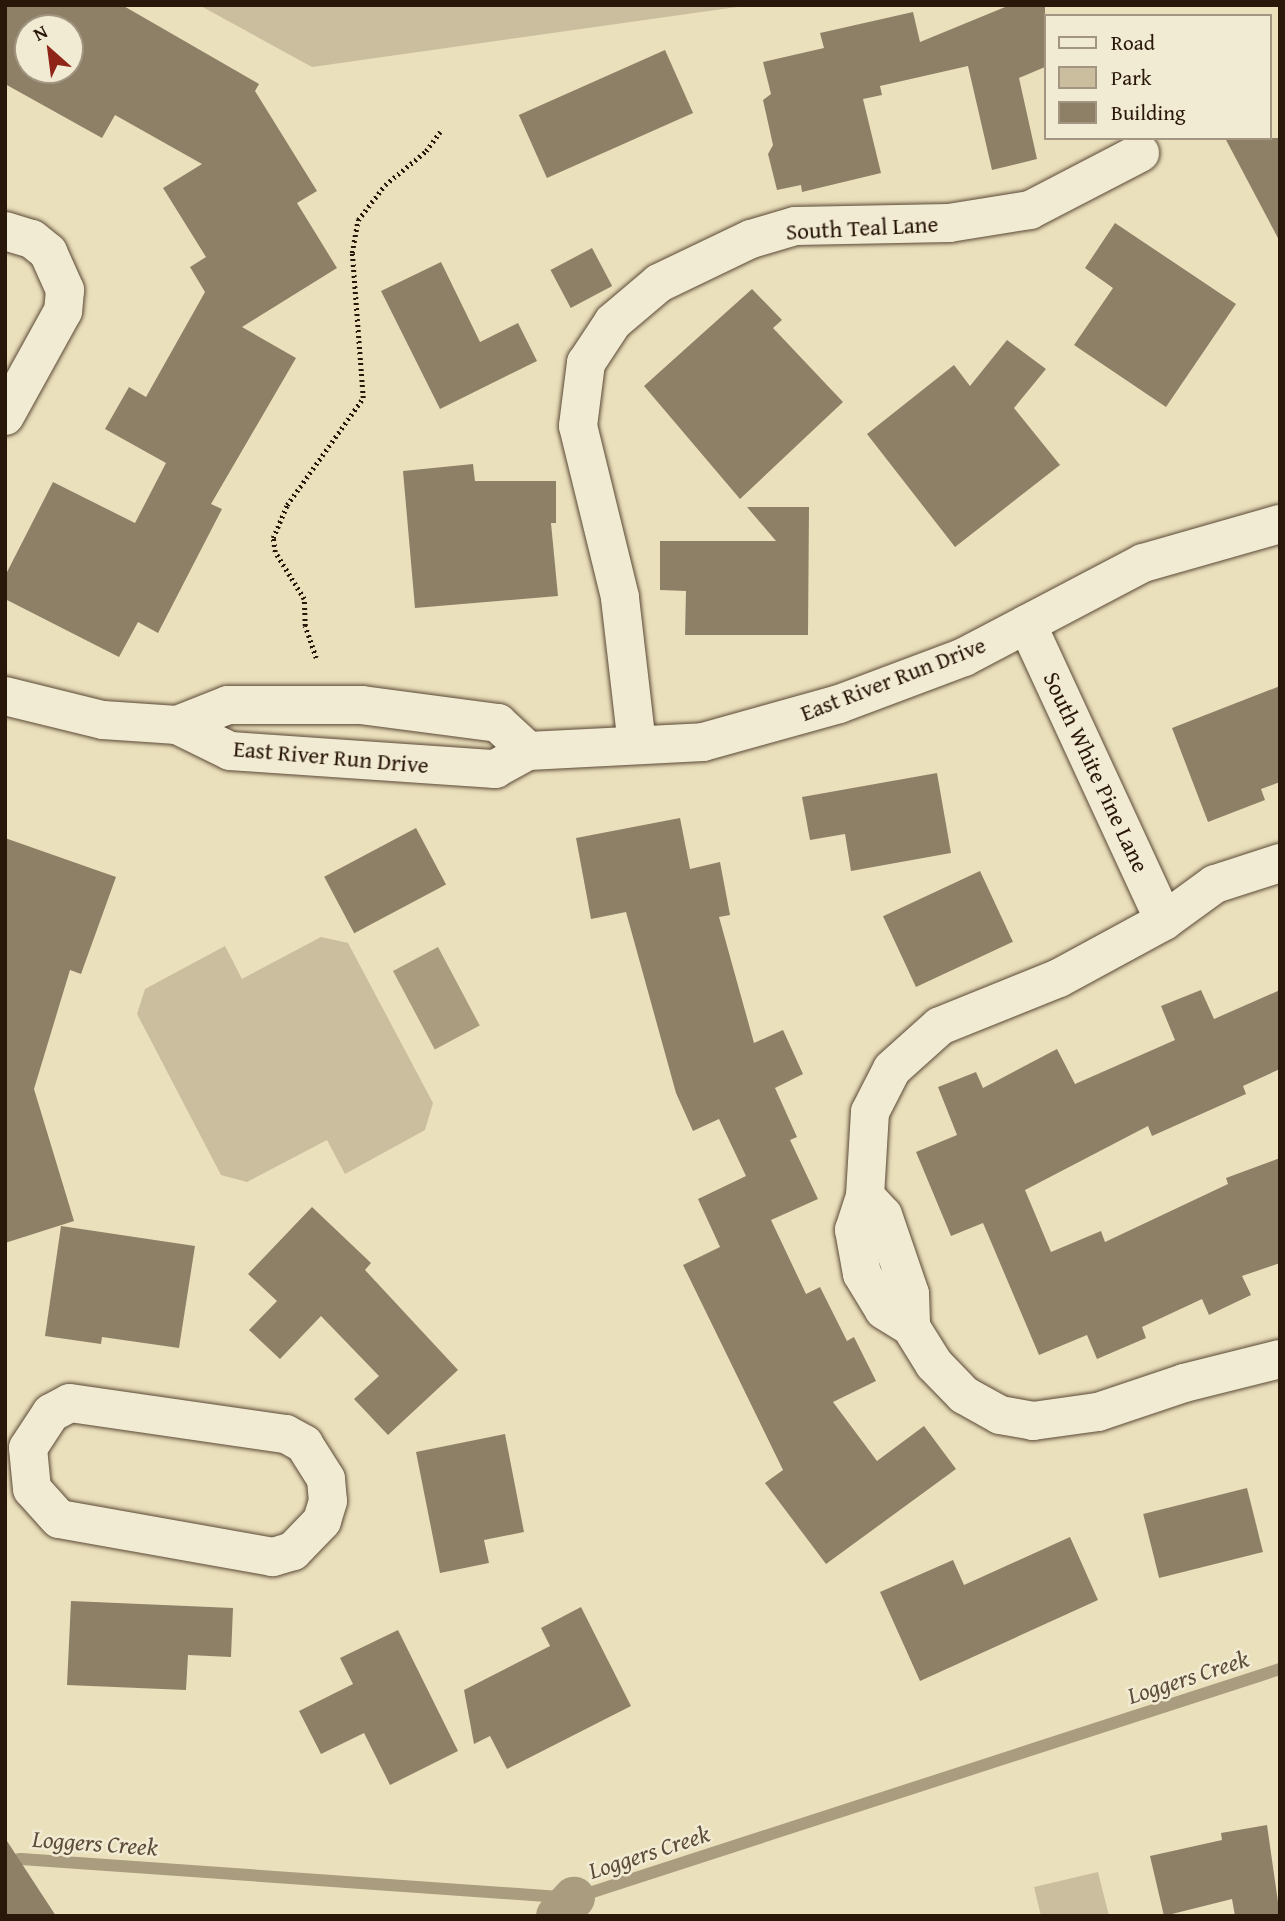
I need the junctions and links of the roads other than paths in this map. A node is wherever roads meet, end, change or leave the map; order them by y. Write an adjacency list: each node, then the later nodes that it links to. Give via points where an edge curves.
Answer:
1 (1140, 153): 8 (street, South Teal Lane, via 1030,211 949,223 795,226 751,239 659,283 613,322 586,363 578,426 620,597)
2 (5, 231): 3 (street, via 33,239 48,252 65,289 63,310)
3 (5, 416)
4 (1280, 524): 5 (street, East River Run Drive, via 1143,563)
5 (1027, 624): 8 (street, East River Run Drive, via 964,657 839,704 702,742); 11 (street, South White Pine Lane)
6 (5, 696): 7 (street, East River Run Drive, via 103,720)
7 (177, 725): 9 (street, East River Run Drive, via 230,751 495,769); 9 (street, East River Run Drive, via 228,705 362,705 498,723)
8 (637, 745): 9 (street, East River Run Drive)
9 (528, 751)
10 (1280, 863): 11 (street, via 1215,884)
11 (1164, 921): 12 (street, via 1059,978 940,1026 892,1069 870,1112 865,1196 854,1230 862,1274 884,1310 911,1327 934,1364 964,1395 1000,1415 1033,1421 1098,1412 1184,1383)
12 (1280, 1359)
13 (17, 1441): 13 (street, via 32,1489 59,1519 273,1557 293,1551 322,1521 328,1501 326,1479 304,1444 265,1430 70,1403)

